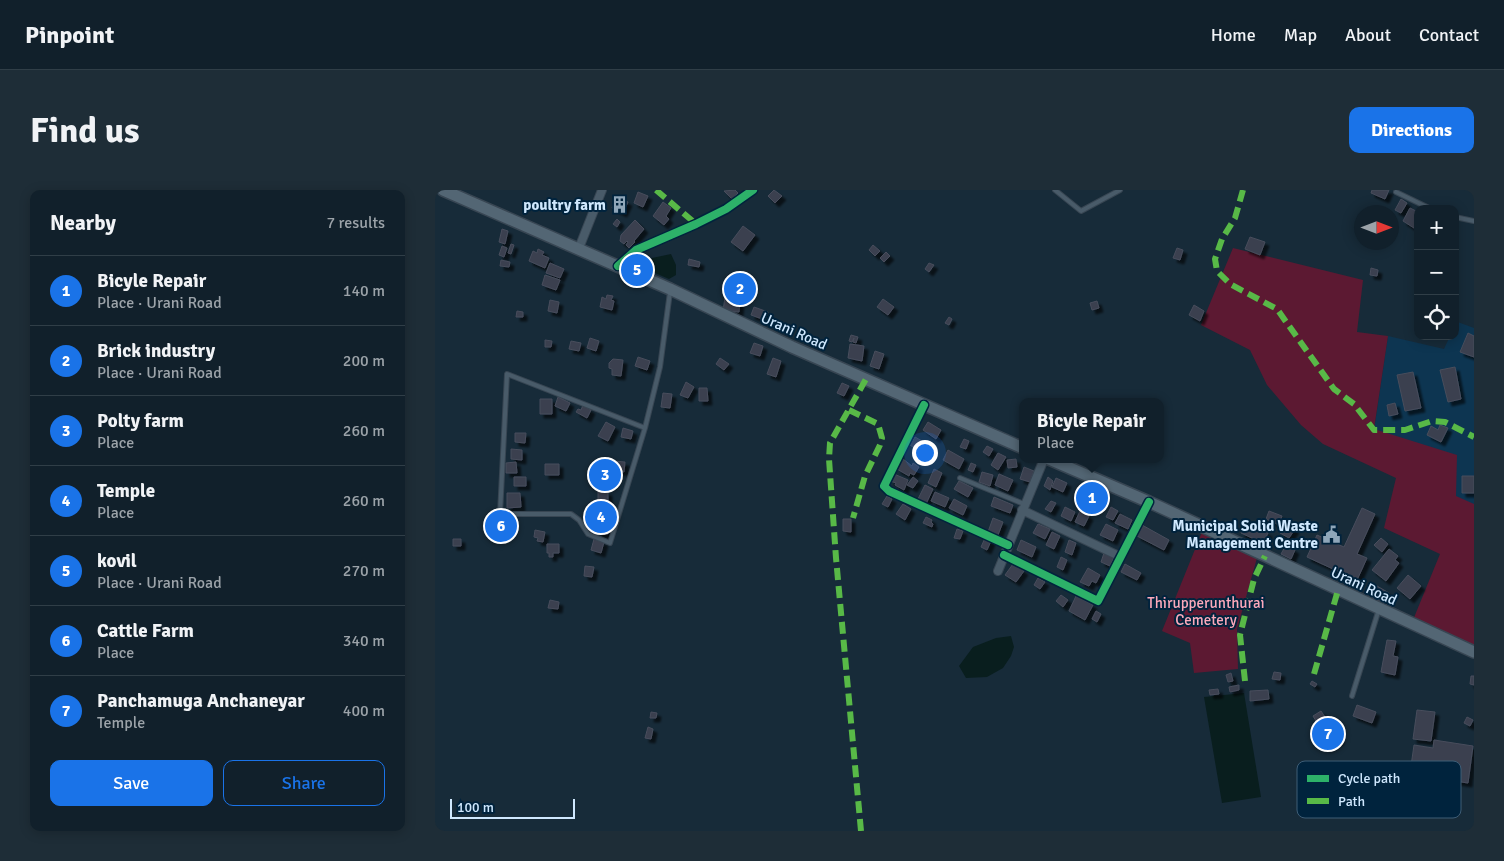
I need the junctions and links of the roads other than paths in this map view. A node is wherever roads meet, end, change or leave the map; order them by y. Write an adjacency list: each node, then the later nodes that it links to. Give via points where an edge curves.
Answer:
1 (443, 190): 10 (main road, Urani Road)
2 (602, 190): 10 (street)
3 (753, 190): 11 (street, via 726,209 636,250)
4 (1055, 190): 5 (lane, via 1081,211)
5 (1120, 190)
6 (1396, 192): 7 (lane)
7 (1423, 205)
8 (1459, 218): 9 (lane)
9 (1474, 221)
10 (579, 248): 11 (main road, Urani Road)
11 (618, 266): 12 (main road, Urani Road)
12 (671, 289): 13 (main road, Urani Road); 14 (lane, via 660,367)
13 (924, 405): 15 (main road, Urani Road); 21 (street, via 884,486 889,492)
14 (645, 428): 14 (lane, via 610,543 588,534 571,514 500,514 507,374)
15 (1019, 446)
16 (1042, 463): 20 (street)
17 (1058, 463): 19 (main road, Urani Road)
18 (960, 478): 20 (lane)
19 (1149, 502): 23 (street); 25 (main road, Urani Road)
20 (1023, 507): 21 (street); 23 (street)
21 (1008, 545): 22 (street)
22 (1004, 555): 23 (street, via 1098,601); 24 (street)
23 (1121, 557)
24 (998, 571)
25 (1379, 609): 26 (main road, Urani Road); 27 (lane)
26 (1474, 652)
27 (1353, 696)

